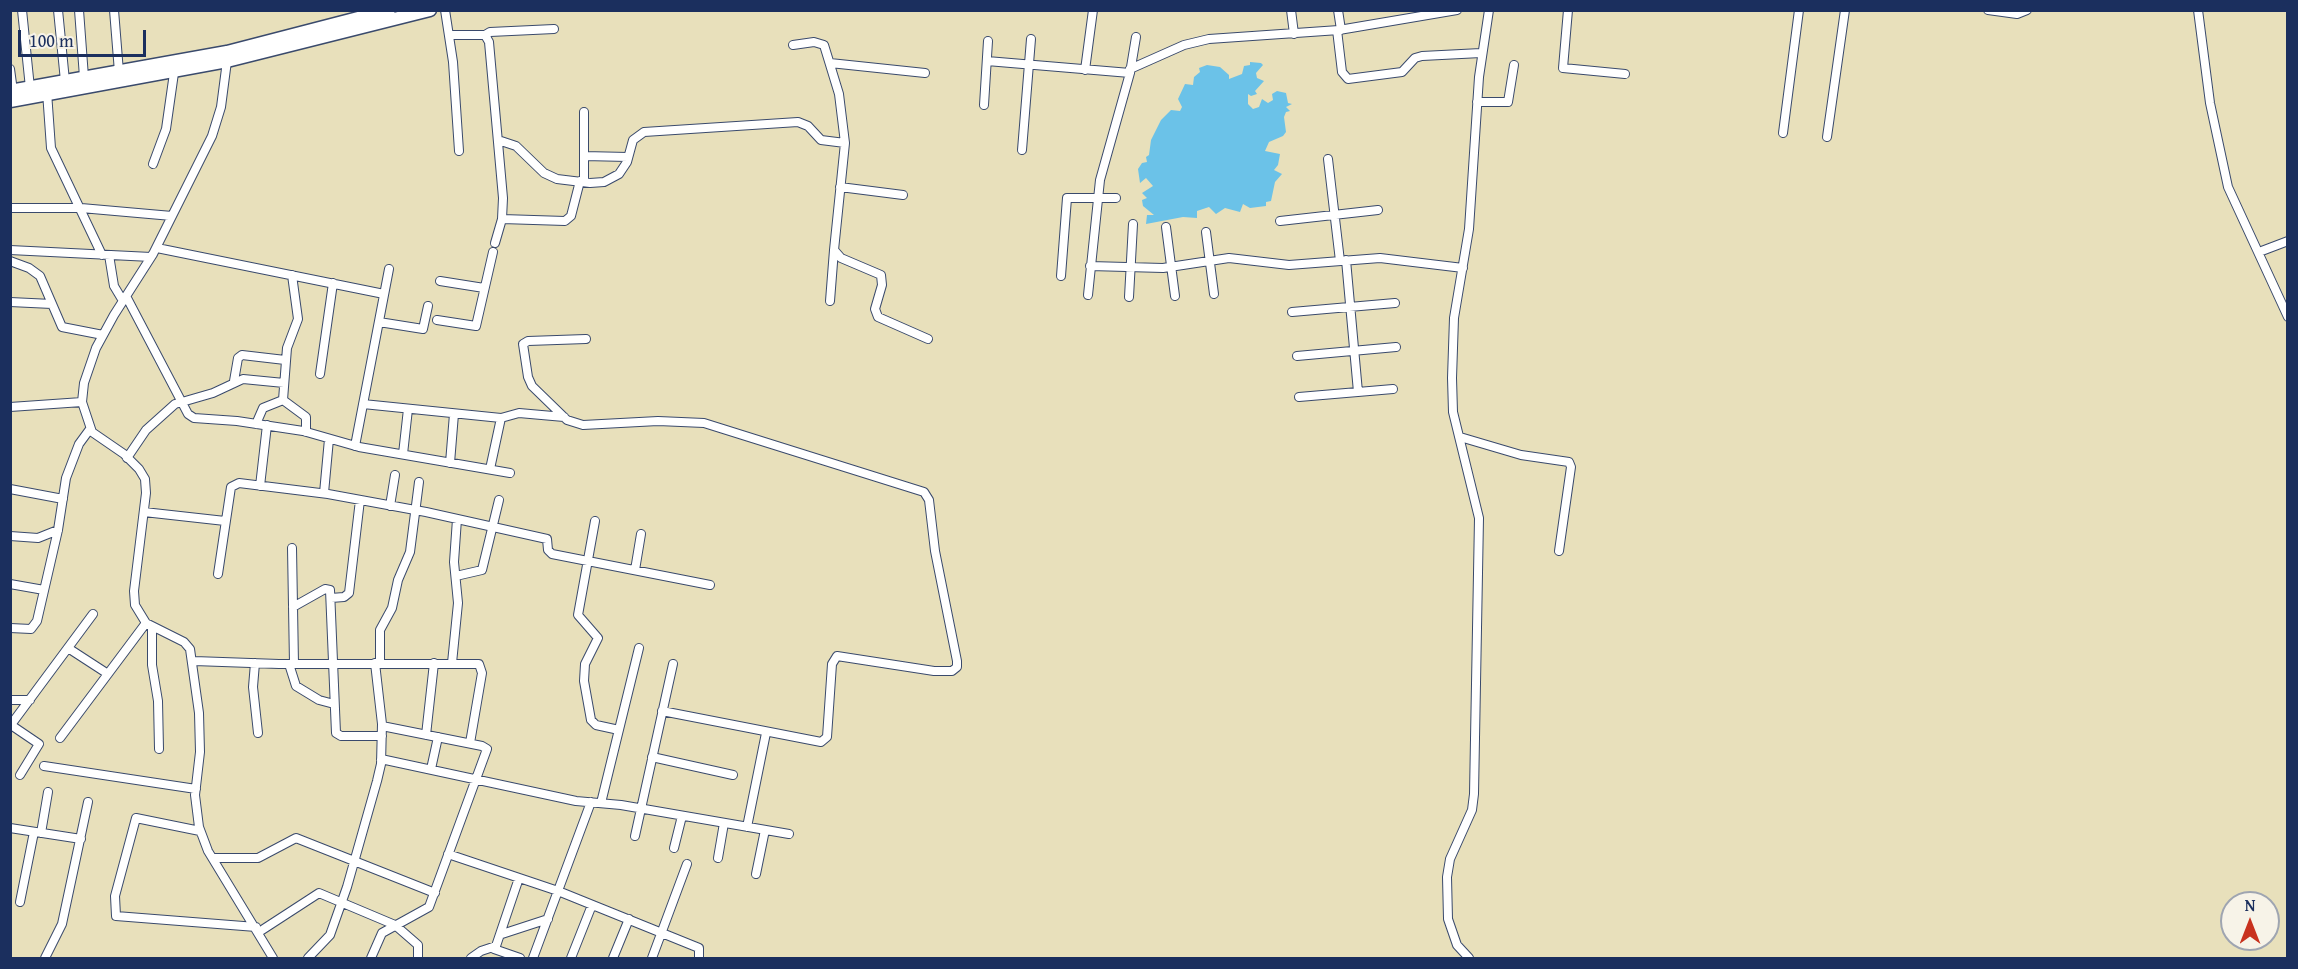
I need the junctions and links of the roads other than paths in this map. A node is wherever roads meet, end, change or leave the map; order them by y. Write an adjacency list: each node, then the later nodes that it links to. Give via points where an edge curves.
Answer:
1 (22, 10): 46 (street)
2 (58, 10): 45 (street)
3 (79, 10): 44 (street)
4 (114, 10): 40 (street)
5 (348, 10): 21 (street)
6 (389, 10): 21 (main road)
7 (430, 10): 32 (main road)
8 (445, 10): 25 (street)
9 (1093, 10): 38 (street)
10 (1291, 10): 24 (street)
11 (1338, 10): 23 (street)
12 (1489, 10): 31 (street)
13 (1568, 10): 43 (street, via 1563,68)
14 (1799, 10): 52 (street)
15 (1845, 10): 53 (street)
16 (1988, 10): 17 (street, via 2016,14)
17 (2027, 10)
18 (2198, 10): 81 (street, via 2210,103 2228,187)
19 (1456, 11): 20 (street)
20 (1415, 14): 23 (street)
21 (343, 23): 40 (main road, via 227,52)
22 (554, 29): 26 (street)
23 (1339, 30): 24 (street); 31 (street, via 1342,72 1348,79 1402,72 1418,57)
24 (1294, 34): 39 (street, via 1198,41)
25 (449, 35): 26 (street); 57 (street)
26 (485, 35): 54 (street, via 489,42)
27 (1136, 37): 39 (street)
28 (1031, 39): 35 (street)
29 (988, 41): 33 (street)
30 (793, 45): 34 (street, via 819,42 824,45)
31 (1481, 53): 49 (street)
32 (227, 61): 41 (main road); 71 (street, via 221,107 212,136)
33 (987, 61): 35 (street); 50 (street)
34 (830, 63): 42 (street); 55 (street, via 839,94)
35 (1029, 65): 38 (street); 56 (street)
36 (1514, 65): 49 (street, via 1508,102)
37 (10, 69): 48 (street)
38 (1085, 70): 39 (street)
39 (1130, 71): 65 (street)
40 (119, 72): 44 (main road)
41 (174, 73): 47 (main road); 61 (street, via 166,129)
42 (925, 73)
43 (1625, 74)
44 (84, 77): 45 (main road)
45 (64, 81): 47 (main road)
46 (30, 88): 47 (main road); 48 (main road)
47 (47, 90): 48 (main road); 68 (street, via 51,148)
48 (11, 95)
49 (1477, 102): 90 (street)
50 (984, 105)
51 (584, 112): 58 (street)
52 (1783, 133)
53 (1827, 137)
54 (498, 140): 62 (street, via 516,146 544,173); 72 (street)
55 (845, 143): 59 (street, via 821,140 808,126 798,122 644,132 633,140); 63 (street)
56 (1022, 150)
57 (459, 151)
58 (584, 156): 59 (street); 62 (street)
59 (628, 157): 62 (street, via 619,174 611,179)
60 (1328, 159): 70 (street)
61 (153, 164)
62 (582, 182): 72 (street, via 571,216 565,221)
63 (840, 187): 64 (street); 80 (street)
64 (903, 195)
65 (1097, 198): 66 (street); 87 (street); 93 (street, via 1067,198)
66 (1116, 198)
67 (10, 208): 68 (street)
68 (81, 208): 71 (street); 82 (street)
69 (1378, 210): 70 (street)
70 (1337, 215): 73 (street); 86 (street)
71 (172, 216): 78 (street)
72 (502, 219): 96 (street)
73 (1280, 221)
74 (1133, 224): 89 (street)
75 (1167, 227): 88 (street)
76 (1206, 232): 85 (street)
77 (2288, 240): 81 (street)
78 (157, 248): 83 (street); 92 (street)
79 (10, 250): 82 (street)
80 (834, 250): 103 (street); 115 (street, via 841,258 881,275 875,309 879,317)
81 (2259, 252): 110 (street)
82 (106, 255): 83 (street); 102 (street, via 114,286)
83 (152, 257): 102 (street)
84 (10, 261): 106 (street, via 35,271)
85 (1209, 261): 86 (street, via 1236,258 1289,266); 88 (street); 98 (street)
86 (1343, 261): 90 (street, via 1380,258); 107 (street)
87 (1090, 266): 89 (street); 99 (street)
88 (1172, 266): 89 (street); 100 (street)
89 (1130, 267): 101 (street)
90 (1463, 268): 139 (street, via 1452,378)
91 (389, 269): 97 (street)
92 (292, 275): 95 (street); 119 (street, via 298,319)
93 (1061, 276)
94 (440, 281): 96 (street)
95 (333, 283): 97 (street); 120 (street)
96 (484, 288): 111 (street, via 476,326)
97 (384, 294): 112 (street)
98 (1214, 294)
99 (1088, 295)
100 (1175, 296)
101 (1129, 297)
102 (124, 299): 113 (street); 127 (street)
103 (830, 301)
104 (10, 302): 106 (street)
105 (1395, 303): 107 (street)
106 (52, 304): 113 (street, via 62,327)
107 (1350, 305): 109 (street); 117 (street)
108 (428, 306): 112 (street, via 423,329)
109 (1292, 312)
110 (2288, 317)
111 (436, 320)
112 (379, 322): 129 (street)
113 (103, 335): 128 (street, via 84,383)
114 (586, 339): 133 (street, via 523,344 532,386)
115 (928, 339)
116 (1396, 347): 117 (street)
117 (1354, 350): 118 (street); 124 (street)
118 (1296, 356)
119 (285, 360): 121 (street, via 242,355); 122 (street)
120 (320, 374)
121 (234, 381): 122 (street); 127 (street, via 213,393)
122 (284, 383): 126 (street)
123 (1393, 389): 124 (street)
124 (1358, 392): 125 (street)
125 (1299, 397)
126 (283, 400): 135 (street, via 263,408); 138 (street, via 306,417)
127 (182, 401): 135 (street, via 194,418); 143 (street, via 163,412)
128 (82, 402): 130 (street); 137 (street)
129 (363, 404): 131 (street); 141 (street)
130 (10, 408)
131 (408, 409): 132 (street); 142 (street)
132 (454, 414): 134 (street); 144 (street)
133 (564, 417): 134 (street, via 519,413); 198 (street, via 583,425 704,423 904,485 928,496 957,667 952,671 934,671 837,656 832,664 825,741)
134 (501, 418): 145 (street)
135 (256, 424): 136 (street)
136 (267, 426): 138 (street); 149 (street)
137 (90, 429): 143 (street); 152 (street, via 71,463)
138 (306, 432): 140 (street)
139 (1460, 438): 166 (street, via 1521,455 1569,462); 260 (street, via 1479,518 1474,794 1472,810 1450,859 1447,903 1457,945)
140 (329, 439): 141 (street); 151 (street)
141 (355, 446): 142 (street)
142 (403, 454): 144 (street)
143 (127, 458): 157 (street, via 145,479)
144 (450, 463): 145 (street)
145 (490, 470): 146 (street)
146 (510, 473)
147 (395, 475): 155 (street)
148 (419, 482): 156 (street)
149 (260, 486): 151 (street); 159 (street, via 232,484)
150 (10, 489): 152 (street)
151 (324, 493): 153 (street)
152 (63, 499): 162 (street)
153 (360, 500): 155 (street); 174 (street, via 349,593)
154 (499, 500): 161 (street)
155 (390, 506): 156 (street)
156 (416, 510): 158 (street); 184 (street, via 410,552 392,608 380,630)
157 (144, 512): 159 (street); 177 (street, via 134,591 138,614)
158 (457, 519): 161 (street); 170 (street)
159 (225, 521): 169 (street)
160 (595, 521): 167 (street)
161 (494, 527): 167 (street, via 547,539 549,553); 170 (street, via 482,570)
162 (58, 531): 164 (street, via 38,538); 173 (street)
163 (641, 534): 168 (street)
164 (10, 536)
165 (292, 548): 175 (street)
166 (1559, 551)
167 (588, 561): 168 (street); 196 (street, via 578,615 598,638 584,669 591,720)
168 (635, 570): 172 (street)
169 (218, 574)
170 (456, 576): 186 (street, via 458,603)
171 (10, 584): 173 (street)
172 (710, 585)
173 (44, 590): 178 (street, via 34,627)
174 (331, 598): 175 (street, via 330,590 325,589); 183 (street)
175 (293, 607): 187 (street)
176 (93, 614): 179 (street)
177 (149, 625): 181 (street, via 184,642); 189 (street); 204 (street)
178 (10, 628)
179 (69, 648): 189 (street); 191 (street)
180 (639, 648): 196 (street)
181 (194, 661): 182 (street); 212 (street, via 200,732)
182 (255, 663): 187 (street); 197 (street, via 253,687)
183 (332, 663): 184 (street); 187 (street); 192 (street)
184 (378, 663): 185 (street); 195 (street)
185 (434, 663): 186 (street); 199 (street)
186 (452, 663): 203 (street, via 475,663 482,668)
187 (291, 664): 192 (street, via 296,686)
188 (673, 664): 193 (street)
189 (108, 674): 202 (street)
190 (10, 700): 191 (street)
191 (30, 700): 194 (street)
192 (334, 704): 200 (street, via 336,735)
193 (662, 711): 198 (street); 205 (street)
194 (11, 725): 209 (street, via 39,744)
195 (382, 726): 199 (street); 200 (street)
196 (619, 730): 216 (street)
197 (258, 733)
198 (766, 733): 220 (street)
199 (426, 735): 201 (street)
200 (382, 736): 206 (street)
201 (438, 737): 203 (street); 208 (street)
202 (60, 738)
203 (470, 743): 211 (street, via 487,749)
204 (159, 749)
205 (652, 758): 210 (street); 217 (street)
206 (381, 759): 208 (street); 232 (street)
207 (44, 765): 212 (street)
208 (431, 770): 211 (street)
209 (20, 775)
210 (733, 775)
211 (476, 779): 215 (street); 229 (street)
212 (196, 789): 223 (street, via 195,812)
213 (48, 792): 224 (street)
214 (88, 802): 227 (street)
215 (591, 802): 216 (street); 236 (street)
216 (601, 803): 217 (street)
217 (640, 809): 218 (street); 226 (street)
218 (682, 816): 219 (street); 228 (street)
219 (724, 823): 220 (street); 231 (street)
220 (747, 827): 222 (street)
221 (10, 828): 224 (street)
222 (765, 830): 225 (street); 234 (street)
223 (200, 831): 230 (street); 244 (street, via 136,818 115,896 116,916)
224 (38, 833): 227 (street); 239 (street)
225 (789, 834)
226 (635, 836)
227 (81, 840): 248 (street, via 62,924)
228 (674, 848)
229 (448, 854): 235 (street); 237 (street)
230 (213, 858): 232 (street, via 258,858 296,837); 244 (street)
231 (718, 858)
232 (354, 862): 237 (street); 238 (street)
233 (687, 864): 245 (street)
234 (756, 874)
235 (519, 878): 236 (street); 246 (street)
236 (558, 891): 240 (street); 241 (street)
237 (435, 893): 243 (street, via 426,910)
238 (342, 902): 243 (street); 244 (street, via 319,893); 250 (street, via 330,935)
239 (20, 903)
240 (592, 905): 242 (street); 256 (street)
241 (548, 919): 246 (street); 255 (street)
242 (629, 919): 245 (street); 257 (street)
243 (395, 925): 251 (street, via 382,933); 252 (street, via 418,945)
244 (258, 930): 249 (street)
245 (661, 932): 258 (street); 259 (street, via 699,948)
246 (502, 934): 247 (street)
247 (494, 949): 253 (street); 254 (street)
248 (45, 958)
249 (273, 958)
250 (308, 958)
251 (371, 958)
252 (419, 958)
253 (471, 958)
254 (518, 958)
255 (532, 958)
256 (571, 958)
257 (613, 958)
258 (652, 958)
259 (699, 958)
260 (1469, 958)

